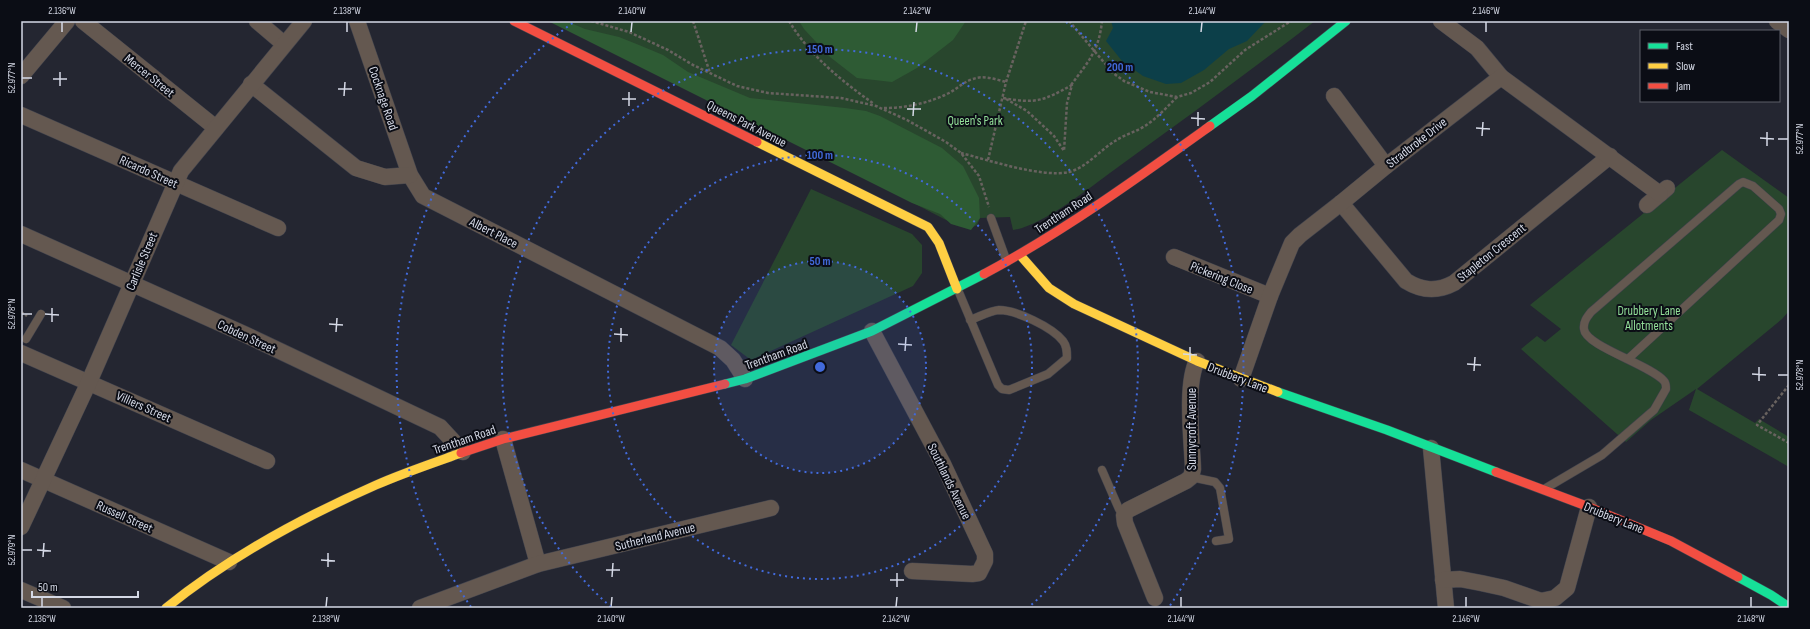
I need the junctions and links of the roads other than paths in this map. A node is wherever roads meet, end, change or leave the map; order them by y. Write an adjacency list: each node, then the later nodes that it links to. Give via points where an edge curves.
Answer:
1 (67, 21): 12 (street)
2 (83, 21): 17 (street, Mercer Street)
3 (257, 21): 11 (street)
4 (304, 21): 11 (street, Carlisle Street)
5 (357, 21): 20 (street, Cocknage Road)
6 (514, 21): 31 (street, Queens Park Avenue, via 928,228 939,243)
7 (1346, 21): 27 (street, Trentham Road, via 1252,96 1098,206)
8 (1777, 21): 10 (street)
9 (1435, 23): 13 (street, via 1477,48)
10 (1789, 30)
11 (284, 44): 14 (street, Carlisle Street)
12 (21, 76)
13 (1501, 77): 18 (street); 19 (street, Stradbroke Drive)
14 (251, 84): 17 (street, Carlisle Street); 20 (street, via 356,168 384,177)
15 (1333, 96): 19 (street)
16 (21, 115): 21 (street, Ricardo Street)
17 (216, 128): 21 (street, Carlisle Street, via 181,171)
18 (1610, 156): 22 (street, Stapleton Crescent, via 1454,283 1436,289 1425,290 1406,281); 23 (street, via 1664,190)
19 (1386, 166): 22 (street, Stradbroke Drive)
20 (410, 175): 39 (street, Albert Place, via 423,196 720,348 733,360)
21 (175, 183): 25 (street, Ricardo Street); 30 (street, Carlisle Street)
22 (1342, 203): 32 (street, Stradbroke Drive, via 1292,243)
23 (1647, 205)
24 (991, 218): 29 (lane)
25 (278, 228)
26 (21, 234): 30 (street, Cobden Street)
27 (1020, 255): 29 (street, Trentham Road); 38 (street, Drubbery Lane, via 1049,288 1074,304)
28 (1174, 256): 32 (street, Pickering Close)
29 (1007, 262): 31 (street, Trentham Road)
30 (131, 284): 41 (street, Carlisle Street); 44 (street, Cobden Street, via 244,334 440,427)
31 (957, 289): 34 (lane); 35 (street, Trentham Road)
32 (1270, 296): 40 (street, Stradbroke Drive)
33 (41, 314): 36 (lane)
34 (970, 320): 34 (lane, via 999,310 1026,318 1049,329 1063,341 1067,358 1048,374 1010,390 1002,389)
35 (872, 331): 39 (street, Trentham Road); 58 (street, Southlands Avenue, via 943,464 985,554 985,561 979,573)
36 (23, 347): 41 (street, Villiers Street)
37 (1628, 359): 37 (lane, via 1604,348 1585,334 1585,320 1591,312 1739,184 1743,182 1753,186 1779,209 1779,220); 50 (lane, via 1657,374 1665,382 1665,394 1654,410 1602,455)
38 (1197, 361): 40 (street, Drubbery Lane); 48 (street, Sunnycroft Avenue, via 1193,368 1190,387 1193,469)
39 (745, 379): 42 (street, Trentham Road)
40 (1241, 379): 43 (street, Drubbery Lane)
41 (89, 382): 45 (street, Villiers Street); 49 (street, Carlisle Street)
42 (503, 439): 44 (street, Trentham Road); 57 (street)
43 (1431, 448): 50 (street, Drubbery Lane); 59 (street)
44 (463, 452): 56 (street, Trentham Road, via 376,484 277,533)
45 (267, 461)
46 (21, 470): 49 (street, Russell Street)
47 (1102, 470): 53 (lane)
48 (1191, 477): 53 (street, Sunnycroft Avenue, via 1128,510); 55 (lane, via 1215,482 1220,488 1229,539)
49 (44, 479): 54 (street, Carlisle Street); 56 (street, Russell Street)
50 (1544, 490): 51 (street, Drubbery Lane)
51 (1589, 507): 59 (street, via 1567,588 1548,601 1504,588 1480,589 1460,579); 62 (street, Drubbery Lane, via 1671,541)
52 (771, 508): 57 (street, Sutherland Avenue)
53 (1124, 515): 61 (street)
54 (21, 527)
55 (1216, 541)
56 (229, 562): 64 (street, Trentham Road)
57 (538, 564): 65 (street, Sutherland Avenue)
58 (912, 572)
59 (1443, 580): 66 (street)
60 (21, 590): 63 (street)
61 (1155, 598)
62 (1787, 603)
63 (63, 608)
64 (166, 608)
65 (420, 608)
66 (1446, 608)

